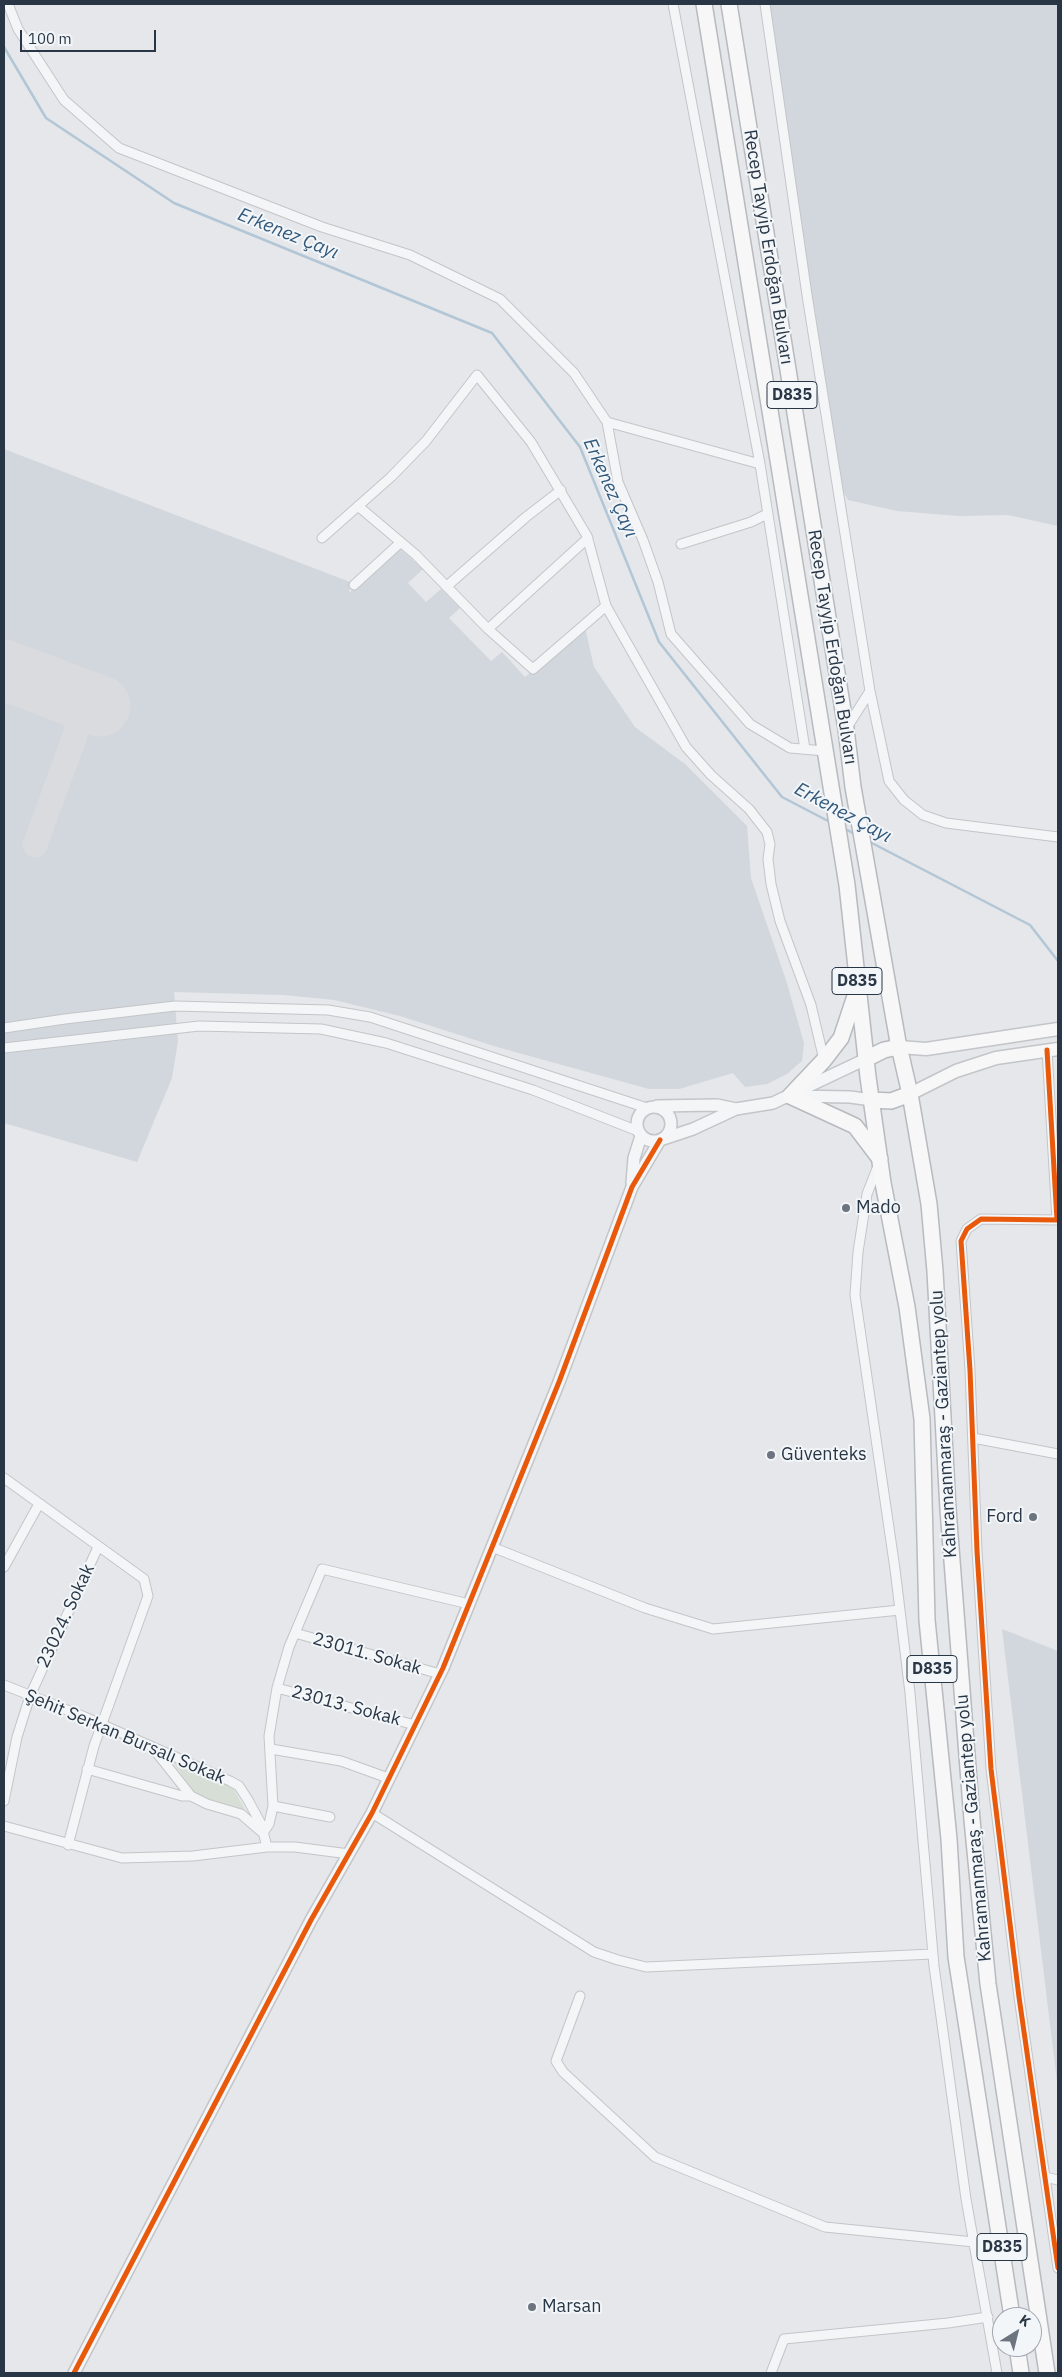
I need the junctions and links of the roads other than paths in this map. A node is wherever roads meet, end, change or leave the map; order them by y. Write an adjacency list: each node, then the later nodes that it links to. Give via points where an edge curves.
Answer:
1 (8, 4): 6 (street, via 18,29 64,100 119,148 322,227 410,255 500,300 574,373)
2 (673, 4): 7 (street)
3 (704, 4): 22 (highway, Recep Tayyip Erdoğan Bulvarı / D835)
4 (729, 4): 20 (highway, Recep Tayyip Erdoğan Bulvarı / D835)
5 (765, 4): 19 (street)
6 (607, 422): 7 (street); 21 (street, via 618,482 644,540 670,634 750,724 790,748)
7 (760, 464): 10 (street)
8 (561, 490): 9 (street, via 532,442 477,375 426,441); 12 (street); 16 (street)
9 (358, 506): 11 (street); 13 (street)
10 (767, 514): 14 (street); 21 (street)
11 (322, 538)
12 (588, 538): 17 (street); 18 (street)
13 (401, 542): 15 (street); 16 (street)
14 (681, 544)
15 (354, 585)
16 (447, 586): 18 (street)
17 (606, 606): 18 (street, via 533,669); 31 (street, via 686,747 749,809 767,832 771,884 780,920 811,1005)
18 (488, 629)
19 (870, 691): 20 (street); 23 (street, via 889,781 904,800 923,815 946,823)
20 (846, 729): 27 (highway, Recep Tayyip Erdoğan Bulvarı / D835, via 853,787)
21 (805, 749): 22 (street)
22 (825, 751): 24 (highway, Recep Tayyip Erdoğan Bulvarı / D835, via 847,885)
23 (1058, 837)
24 (858, 985): 30 (highway, D835); 31 (highway, via 841,1038)
25 (4, 1028): 35 (street, via 175,1006 328,1010 370,1017)
26 (1058, 1029): 27 (main road, via 926,1049)
27 (899, 1047): 30 (highway); 32 (highway, Kahramanmaraş - Gaziantep yolu / D835)
28 (4, 1048): 37 (street, via 199,1026 321,1029 386,1043 533,1090)
29 (1052, 1050): 32 (main road, via 996,1058 956,1071); 41 (street)
30 (866, 1059): 33 (street); 34 (highway, Kahramanmaraş - Gaziantep yolu / D835)
31 (824, 1060): 33 (highway)
32 (910, 1094): 34 (highway, via 891,1101); 85 (highway, Kahramanmaraş - Gaziantep yolu / D835, via 929,1204 935,1271 948,1509 988,1984)
33 (790, 1096): 34 (street); 36 (street, via 773,1103); 39 (highway, via 855,1126)
34 (872, 1100): 39 (highway, Kahramanmaraş - Gaziantep yolu / D835)
35 (652, 1107): 36 (street, via 717,1105); 37 (street, via 642,1110 636,1120); 38 (street, via 667,1112 671,1123 668,1134)
36 (736, 1109): 38 (street)
37 (639, 1133): 38 (street, via 650,1141); 40 (street)
38 (661, 1139): 40 (street)
39 (881, 1160): 50 (street, via 867,1194 855,1295); 78 (highway, Kahramanmaraş - Gaziantep yolu / D835, via 907,1307 922,1419 927,1620 949,1838 956,1957)
40 (632, 1187): 47 (street, via 562,1375)
41 (1058, 1220): 42 (street, via 981,1220 971,1225 964,1235)
42 (973, 1438): 43 (street); 74 (street, via 991,1769)
43 (1058, 1454)
44 (4, 1478): 45 (street)
45 (39, 1504): 46 (street); 48 (street)
46 (98, 1547): 55 (street, 23024. Sokak); 56 (street, via 144,1579 148,1596)
47 (492, 1547): 49 (street); 50 (street, via 645,1608 713,1629)
48 (4, 1567)
49 (469, 1604): 51 (street, via 322,1569); 52 (street)
50 (900, 1610): 72 (street)
51 (295, 1633): 52 (street, 23011. Sokak); 54 (street)
52 (440, 1674): 57 (street)
53 (4, 1685): 55 (street, Şehit Serkan Bursalı Sokak)
54 (277, 1688): 57 (street, 23013. Sokak); 59 (street, via 269,1736)
55 (30, 1696): 56 (street, Şehit Serkan Bursalı Sokak); 63 (street, 23024. Sokak, via 17,1737)
56 (101, 1724): 58 (street, Şehit Serkan Bursalı Sokak); 60 (street)
57 (415, 1725): 61 (street)
58 (152, 1748): 62 (street); 68 (street, Şehit Serkan Bursalı Sokak, via 239,1786)
59 (271, 1749): 61 (street, via 341,1761); 64 (street)
60 (87, 1769): 62 (street); 69 (street)
61 (388, 1778): 65 (street)
62 (191, 1796): 68 (street, via 241,1814)
63 (4, 1801)
64 (273, 1806): 66 (street); 68 (street, via 269,1824)
65 (372, 1813): 71 (street); 72 (street, via 594,1952 618,1960 646,1967)
66 (330, 1817)
67 (4, 1826): 69 (street)
68 (263, 1833): 70 (street, Şehit Serkan Bursalı Sokak)
69 (68, 1845): 70 (street, via 122,1858 193,1856)
70 (267, 1847): 71 (street)
71 (349, 1854): 81 (street, via 311,1920)
72 (933, 1954): 76 (street)
73 (580, 1996): 76 (street, via 556,2061 563,2072 654,2157 825,2227)
74 (1045, 2178): 75 (street); 77 (street)
75 (1058, 2180)
76 (974, 2242): 79 (street)
77 (1058, 2268)
78 (1010, 2307)
79 (988, 2317): 82 (street, via 784,2339); 83 (street)
80 (1019, 2357): 84 (highway)
81 (74, 2373)
82 (771, 2373)
83 (997, 2373)
84 (1022, 2373)
85 (1046, 2373)

